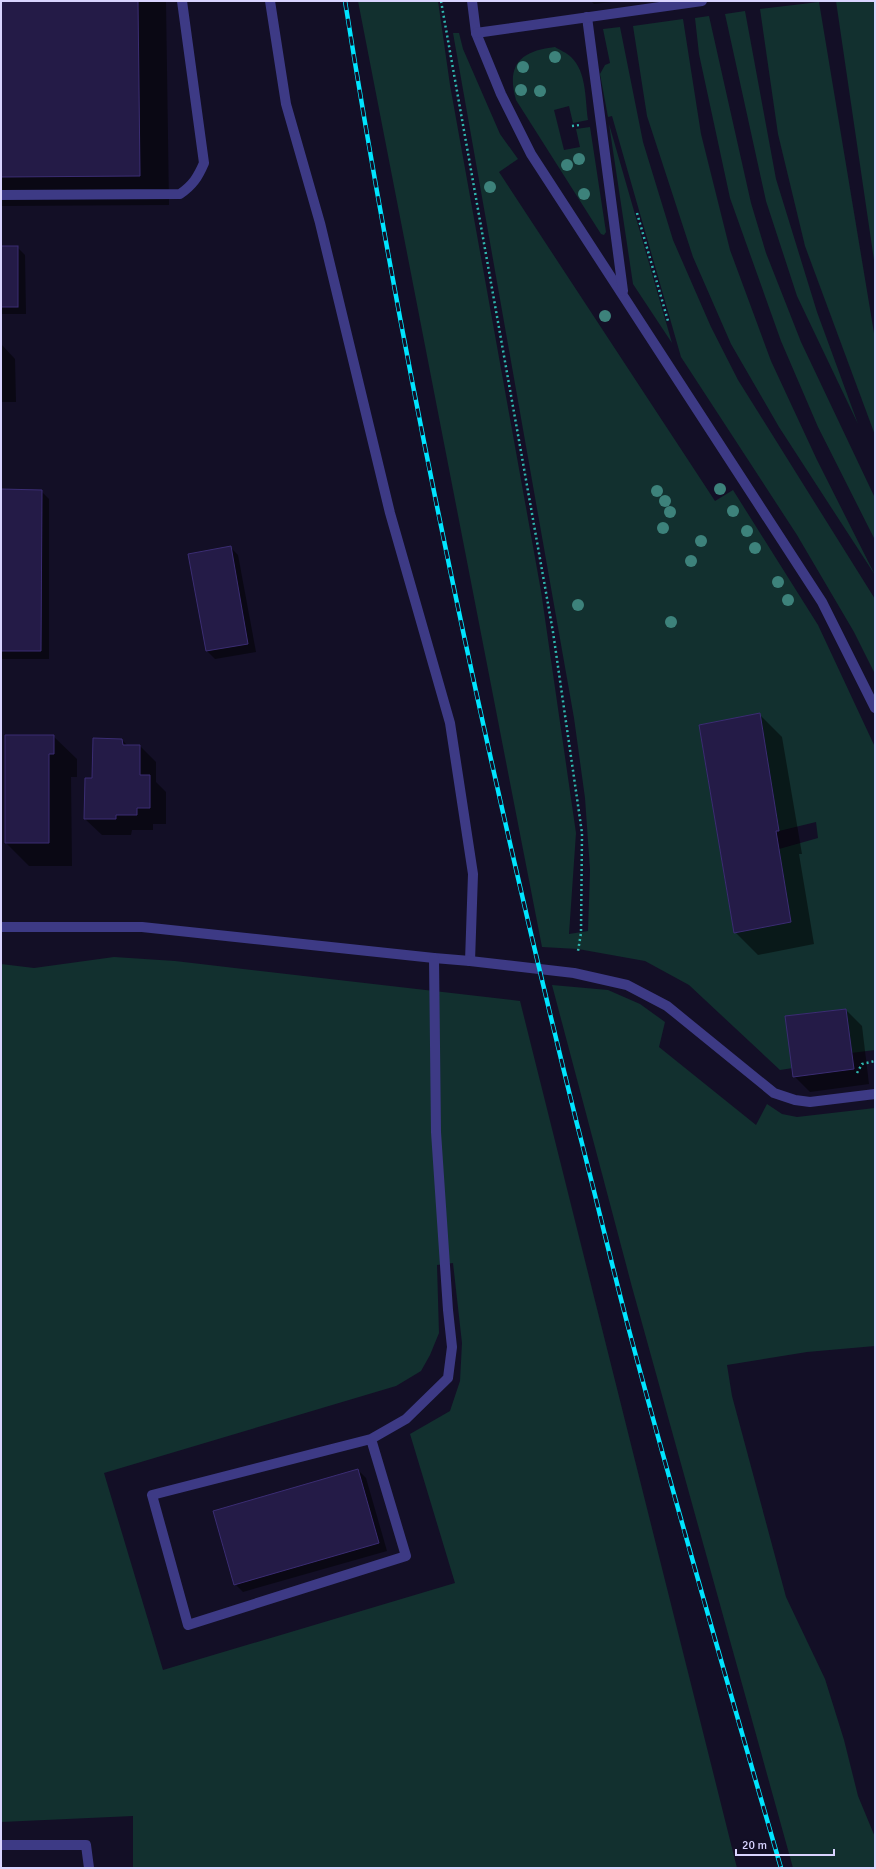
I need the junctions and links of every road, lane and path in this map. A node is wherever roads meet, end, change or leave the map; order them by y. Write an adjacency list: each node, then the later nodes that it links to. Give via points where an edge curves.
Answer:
1 (182, 1): 8 (lane, via 204,164 199,177 191,187 180,194)
2 (270, 1): 14 (lane, via 286,104 320,223 390,514 450,723 473,874)
3 (441, 1): 12 (path, via 553,632 582,833)
4 (472, 1): 7 (lane)
5 (702, 1): 6 (lane)
6 (588, 17): 7 (lane); 9 (lane)
7 (476, 33): 9 (lane, via 501,94 531,154)
8 (1, 195)
9 (623, 293): 10 (lane, via 822,602)
10 (875, 708)
11 (1, 927): 13 (lane, via 142,927)
12 (580, 933)
13 (434, 958): 14 (lane); 18 (lane, via 436,1132 452,1347 448,1378 406,1419)
14 (470, 961): 17 (lane, via 574,973 627,985 667,1006 774,1093 795,1100 810,1102)
15 (875, 1061): 16 (path, via 862,1064 857,1074)
16 (850, 1074)
17 (875, 1094)
18 (371, 1439): 18 (lane, via 406,1556 188,1625 152,1495)
19 (1, 1845): 20 (lane, via 86,1845)
20 (89, 1868)

